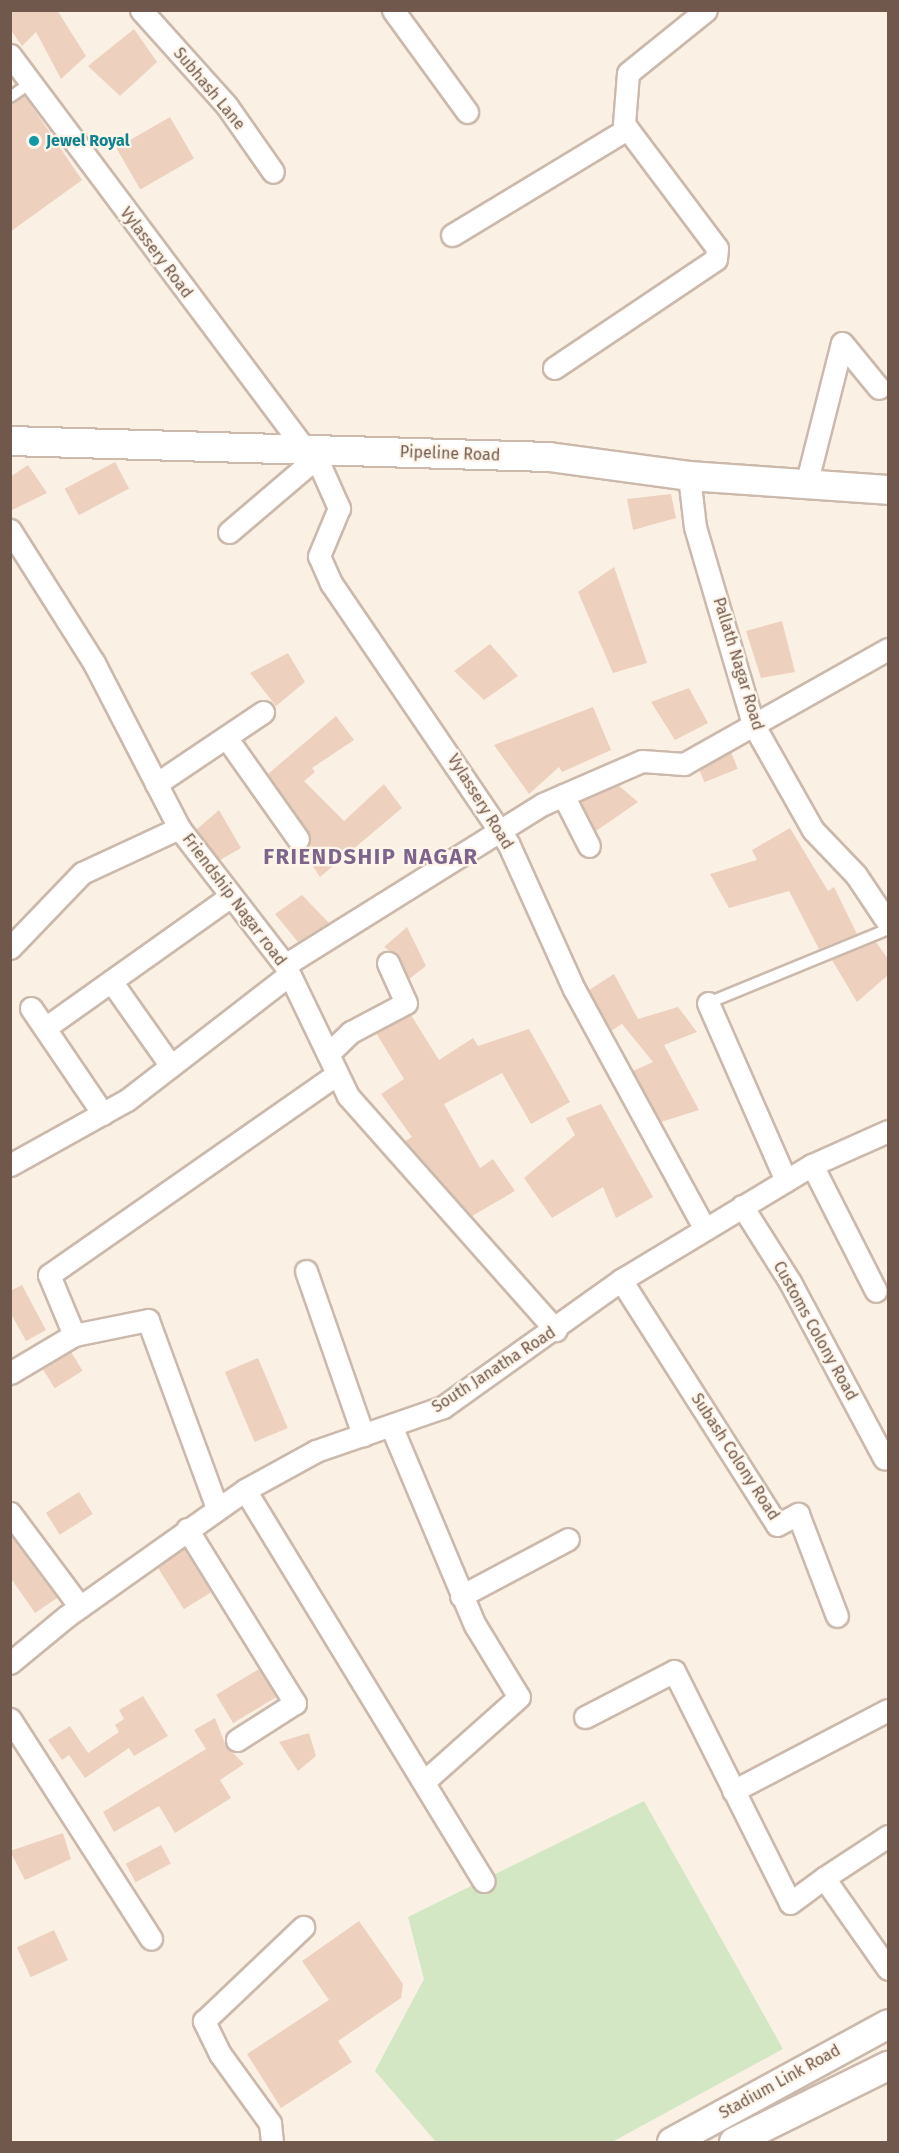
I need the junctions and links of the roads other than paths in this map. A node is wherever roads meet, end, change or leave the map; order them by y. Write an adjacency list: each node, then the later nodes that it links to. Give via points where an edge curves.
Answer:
1 (141, 10): 9 (street, Subhash Lane, via 228,106)
2 (393, 10): 7 (street)
3 (706, 10): 8 (street, via 628,74)
4 (10, 55): 5 (street, Vylassery Road)
5 (31, 83): 6 (lane); 14 (street, Vylassery Road)
6 (10, 97)
7 (467, 112)
8 (627, 129): 10 (street); 11 (street, via 717,248 716,259)
9 (273, 172)
10 (452, 235)
11 (554, 368)
12 (879, 388): 16 (street, via 842,343)
13 (10, 441): 14 (street, Pipeline Road)
14 (311, 453): 15 (street, Pipeline Road, via 549,457); 19 (street); 27 (street, Vylassery Road, via 339,508 319,556 331,584)
15 (689, 476): 16 (street, Pipeline Road); 22 (street, Pallath Nagar Road, via 695,527)
16 (807, 481): 17 (street, Pipeline Road)
17 (888, 490)
18 (10, 530): 24 (street, Friendship Nagar road, via 94,663)
19 (230, 532)
20 (888, 649): 22 (street)
21 (263, 712): 23 (street)
22 (753, 724): 25 (street, via 684,764 642,761); 31 (street, Pallath Nagar Road, via 813,830 856,874)
23 (228, 740): 24 (street); 28 (street)
24 (156, 784): 26 (street, Friendship Nagar road)
25 (563, 795): 27 (street); 29 (street)
26 (179, 828): 30 (street, Friendship Nagar road); 33 (street, via 82,873)
27 (499, 828): 35 (street); 49 (street, Vylassery Road, via 574,989)
28 (298, 839)
29 (590, 846)
30 (229, 897): 35 (street, Friendship Nagar road); 36 (street)
31 (888, 923)
32 (888, 929): 37 (lane)
33 (11, 946)
34 (388, 963): 40 (street, via 406,1003 351,1032)
35 (287, 970): 40 (street, Friendship Nagar road); 41 (street)
36 (111, 981): 39 (street); 41 (street)
37 (708, 1003): 47 (street)
38 (31, 1008): 39 (street)
39 (45, 1028): 43 (street)
40 (327, 1054): 42 (street, Friendship Nagar road)
41 (171, 1066): 43 (street)
42 (337, 1074): 53 (street, Friendship Nagar road, via 348,1096 395,1153); 54 (street, via 50,1275)
43 (103, 1114): 45 (street)
44 (888, 1131): 46 (street, South Janatha Road)
45 (10, 1165)
46 (812, 1165): 47 (street, South Janatha Road); 52 (street)
47 (786, 1181): 48 (street, South Janatha Road)
48 (742, 1206): 49 (street, South Janatha Road); 58 (street, Customs Colony Road)
49 (705, 1229): 51 (street, South Janatha Road)
50 (306, 1271): 57 (street)
51 (621, 1280): 53 (street, South Janatha Road); 66 (street, Subash Colony Road, via 777,1525 798,1514)
52 (876, 1291)
53 (556, 1330): 56 (street, South Janatha Road, via 443,1407)
54 (74, 1335): 55 (street); 60 (street, via 148,1320)
55 (10, 1373)
56 (393, 1428): 57 (street, South Janatha Road); 64 (street)
57 (363, 1435): 59 (street, South Janatha Road, via 316,1451)
58 (884, 1458)
59 (245, 1490): 60 (street, South Janatha Road); 72 (street)
60 (217, 1508): 62 (street, South Janatha Road)
61 (10, 1513): 65 (street)
62 (187, 1529): 65 (street, South Janatha Road); 71 (street, via 295,1703)
63 (568, 1539): 64 (street)
64 (461, 1596): 72 (street, via 519,1697)
65 (80, 1608): 67 (street, South Janatha Road)
66 (837, 1616)
67 (10, 1663)
68 (888, 1710): 73 (street)
69 (585, 1717): 73 (street, via 674,1671)
70 (10, 1719): 78 (street)
71 (237, 1740)
72 (426, 1780): 76 (street)
73 (733, 1791): 75 (street, via 790,1903)
74 (888, 1836): 75 (street)
75 (824, 1878): 79 (street)
76 (484, 1881)
77 (303, 1927): 82 (street, via 204,2021 220,2054 270,2123)
78 (151, 1939)
79 (888, 1969)
80 (888, 2024): 83 (street, Stadium Link Road)
81 (888, 2066): 84 (street, Stadium Link Road)
82 (272, 2142)
83 (672, 2142)
84 (734, 2142)

